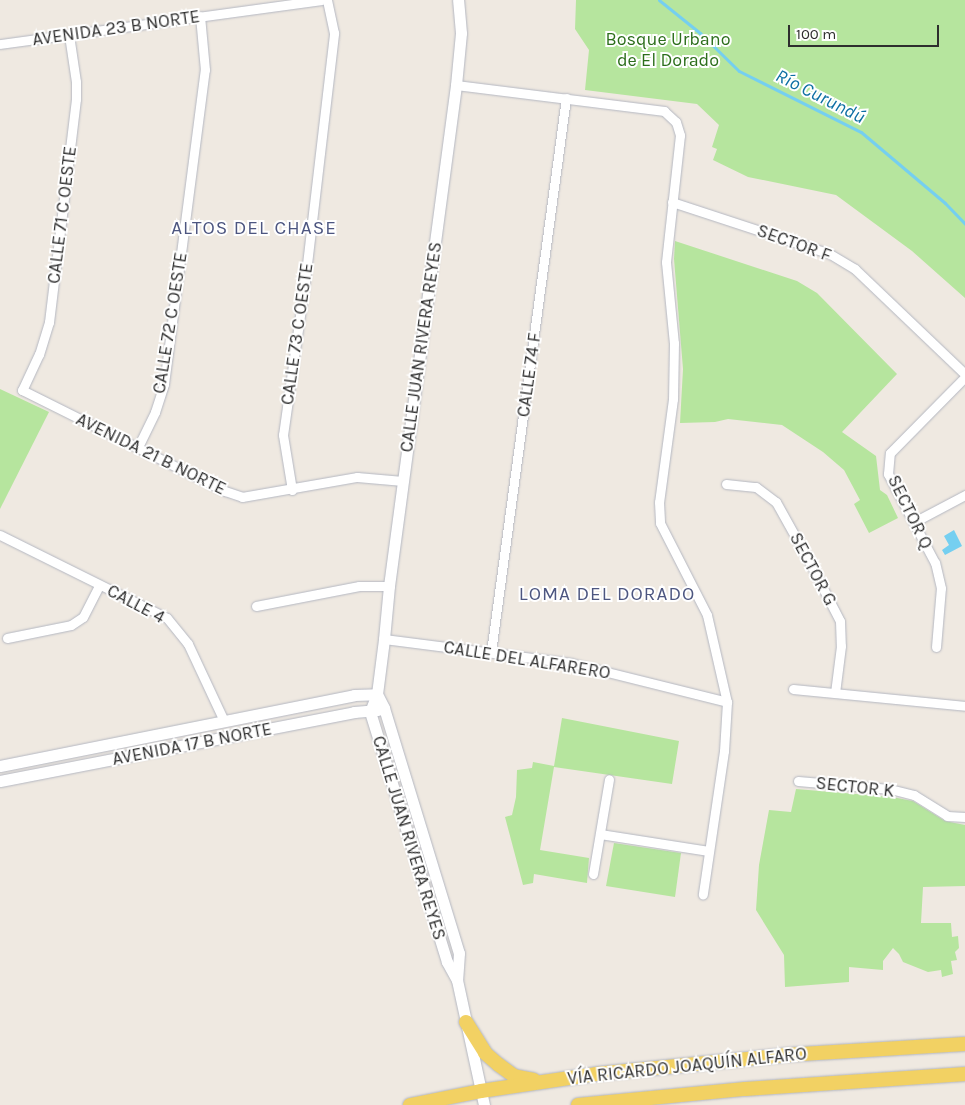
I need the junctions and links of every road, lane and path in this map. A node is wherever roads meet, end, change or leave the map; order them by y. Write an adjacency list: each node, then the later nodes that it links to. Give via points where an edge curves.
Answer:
1 (321, 0): 4 (street, AVENIDA 23 B NORTE)
2 (327, 0): 15 (street, CALLE 73 C OESTE, via 334,33 283,435)
3 (458, 0): 7 (street, CALLE JUAN RIVERA REYES, via 461,33)
4 (200, 16): 5 (street, AVENIDA 23 B NORTE); 12 (street, CALLE 72 C OESTE, via 205,70 164,384)
5 (69, 34): 6 (street, AVENIDA 23 B NORTE); 11 (street, CALLE 71 C OESTE, via 76,99 49,322 39,354)
6 (0, 44)
7 (456, 85): 8 (street); 13 (street, CALLE JUAN RIVERA REYES)
8 (566, 98): 9 (street, via 664,111 676,122 680,135); 25 (street, CALLE 74 F)
9 (672, 202): 10 (street, SECTOR F, via 830,254 855,269); 29 (street, via 666,262 674,343 673,399 659,502 660,523 708,615)
10 (965, 375): 17 (street, SECTOR Q, via 890,453 888,474)
11 (22, 390): 12 (street, AVENIDA 21 B NORTE)
12 (138, 447): 15 (street, AVENIDA 21 B NORTE, via 225,492 242,497)
13 (404, 481): 15 (street, AVENIDA 21 B NORTE, via 357,477); 20 (street, CALLE JUAN RIVERA REYES)
14 (726, 484): 27 (street, SECTOR G, via 756,487 776,502 810,563 840,621 841,646)
15 (292, 490)
16 (965, 495): 17 (street)
17 (914, 522): 24 (street, SECTOR Q, via 935,563 941,588)
18 (0, 535): 19 (street, CALLE 4)
19 (99, 585): 22 (street, via 83,617 71,625); 33 (street, CALLE 4, via 168,618 188,644)
20 (390, 586): 21 (street, via 359,586); 23 (street, CALLE JUAN RIVERA REYES)
21 (256, 606)
22 (7, 638)
23 (384, 639): 25 (street, CALLE DEL ALFARERO); 28 (street, CALLE JUAN RIVERA REYES)
24 (936, 647)
25 (492, 652): 29 (street, CALLE DEL ALFARERO, via 571,663)
26 (793, 690): 27 (street)
27 (835, 693): 30 (street)
28 (377, 694): 31 (street, CALLE JUAN RIVERA REYES); 32 (street, CALLE JUAN RIVERA REYES); 33 (street, AVENIDA 17 B NORTE, via 354,695)
29 (728, 702): 40 (street)
30 (965, 706)
31 (384, 708): 32 (street, AVENIDA 17 B NORTE); 43 (street, CALLE JUAN RIVERA REYES, via 459,952)
32 (370, 712): 36 (street, AVENIDA 17 B NORTE, via 344,714); 43 (street, CALLE JUAN RIVERA REYES, via 446,962)
33 (224, 721): 34 (street, AVENIDA 17 B NORTE)
34 (0, 766)
35 (609, 779): 39 (street)
36 (0, 781)
37 (798, 781): 38 (street, SECTOR K, via 890,789 914,795 947,816)
38 (965, 817)
39 (600, 834): 40 (street); 41 (street)
40 (709, 851): 42 (street)
41 (593, 874)
42 (703, 894)
43 (457, 980): 44 (street, CALLE JUAN RIVERA REYES)
44 (466, 1022): 47 (main road, via 485,1053 499,1065 514,1076); 48 (street, CALLE JUAN RIVERA REYES)
45 (965, 1044): 47 (main road, VÍA RICARDO JOAQUÍN ALFARO, via 785,1054)
46 (965, 1074): 51 (main road, VÍA RICARDO JOAQUÍN ALFARO, via 745,1088)
47 (542, 1082): 48 (main road, VÍA RICARDO JOAQUÍN ALFARO)
48 (481, 1091): 49 (main road, VÍA RICARDO JOAQUÍN ALFARO); 50 (street, CALLE JUAN RIVERA REYES)
49 (410, 1105)
50 (484, 1105)
51 (578, 1105)

